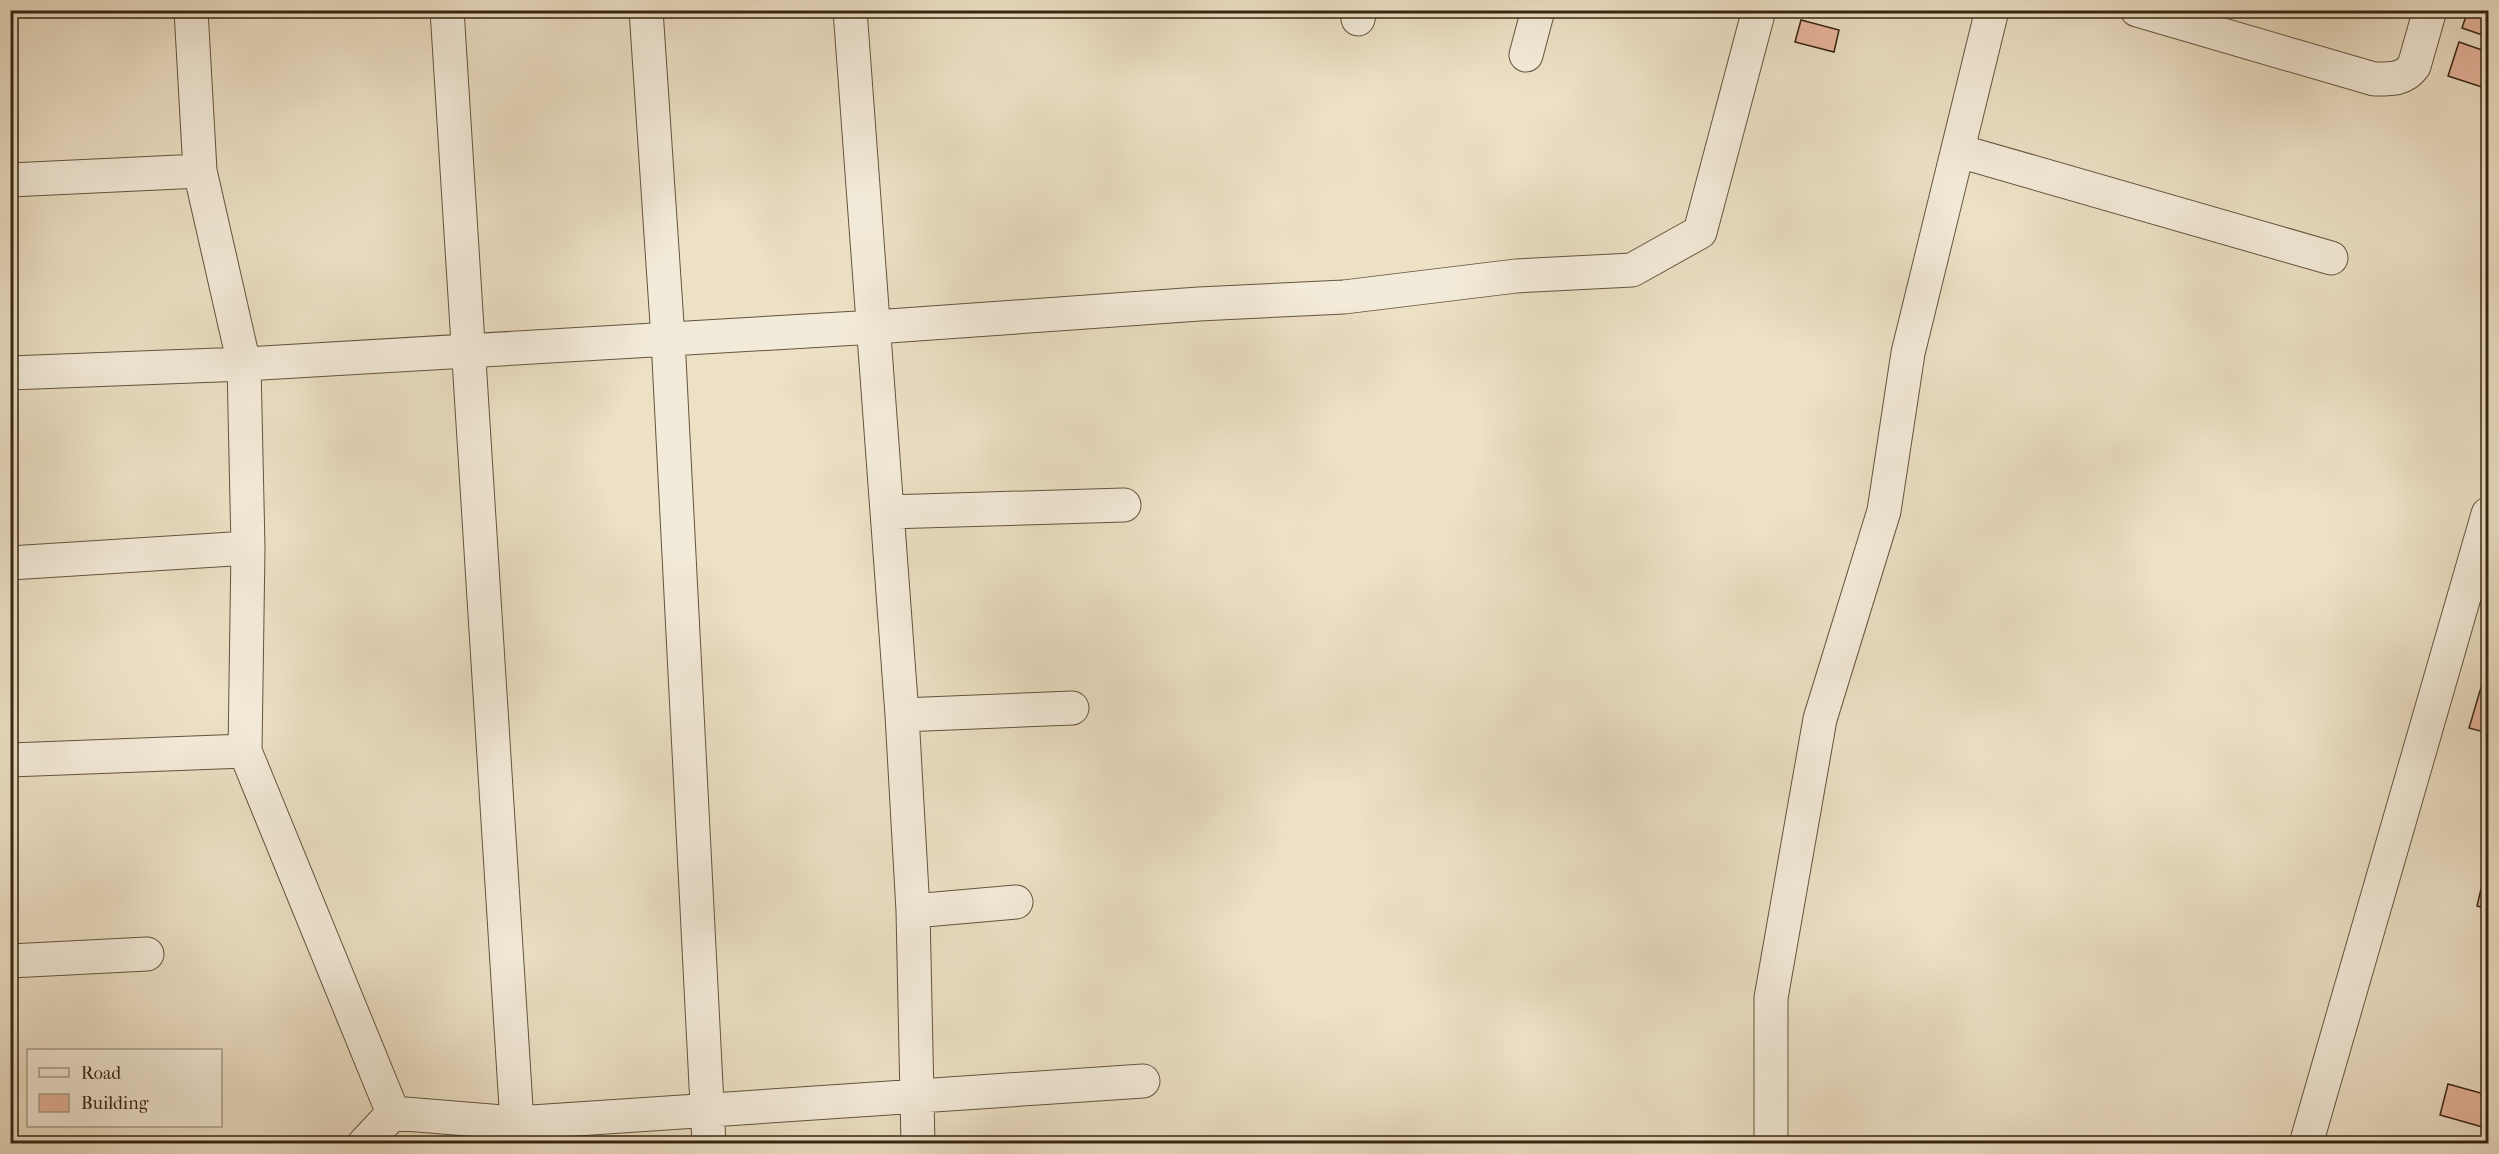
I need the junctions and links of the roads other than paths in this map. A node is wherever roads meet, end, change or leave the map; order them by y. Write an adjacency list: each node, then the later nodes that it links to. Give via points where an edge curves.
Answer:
1 (190, 10): 12 (street)
2 (447, 10): 17 (street)
3 (646, 10): 16 (street)
4 (850, 10): 15 (street)
5 (1538, 10): 10 (street)
6 (1759, 10): 15 (street, via 1700,232 1632,270 1516,276 1344,297)
7 (1992, 10): 11 (street)
8 (2137, 10): 9 (street, via 2374,79 2402,77 2410,71)
9 (2430, 10)
10 (1526, 55)
11 (1959, 151): 14 (street); 41 (street, via 1908,353 1884,511 1820,719 1771,998)
12 (200, 171): 13 (street); 18 (street)
13 (10, 180)
14 (2331, 258)
15 (874, 327): 16 (street); 21 (street)
16 (668, 339): 17 (street); 35 (street)
17 (470, 350): 18 (street); 37 (street)
18 (244, 364): 19 (street); 23 (street)
19 (10, 373)
20 (1124, 505): 21 (street)
21 (887, 512): 26 (street)
22 (2488, 514): 42 (street)
23 (248, 548): 24 (street); 27 (street)
24 (10, 563)
25 (1072, 708): 26 (street)
26 (902, 715): 30 (street)
27 (244, 751): 28 (street); 36 (street)
28 (10, 760)
29 (1016, 902): 30 (street)
30 (913, 911): 34 (street)
31 (147, 954): 32 (street)
32 (10, 962)
33 (1143, 1081): 34 (street)
34 (916, 1096): 35 (street); 40 (street)
35 (708, 1110): 37 (street); 39 (street)
36 (393, 1113): 37 (street); 38 (street)
37 (517, 1133)
38 (364, 1143)
39 (709, 1143)
40 (918, 1143)
41 (1771, 1143)
42 (2306, 1143)

